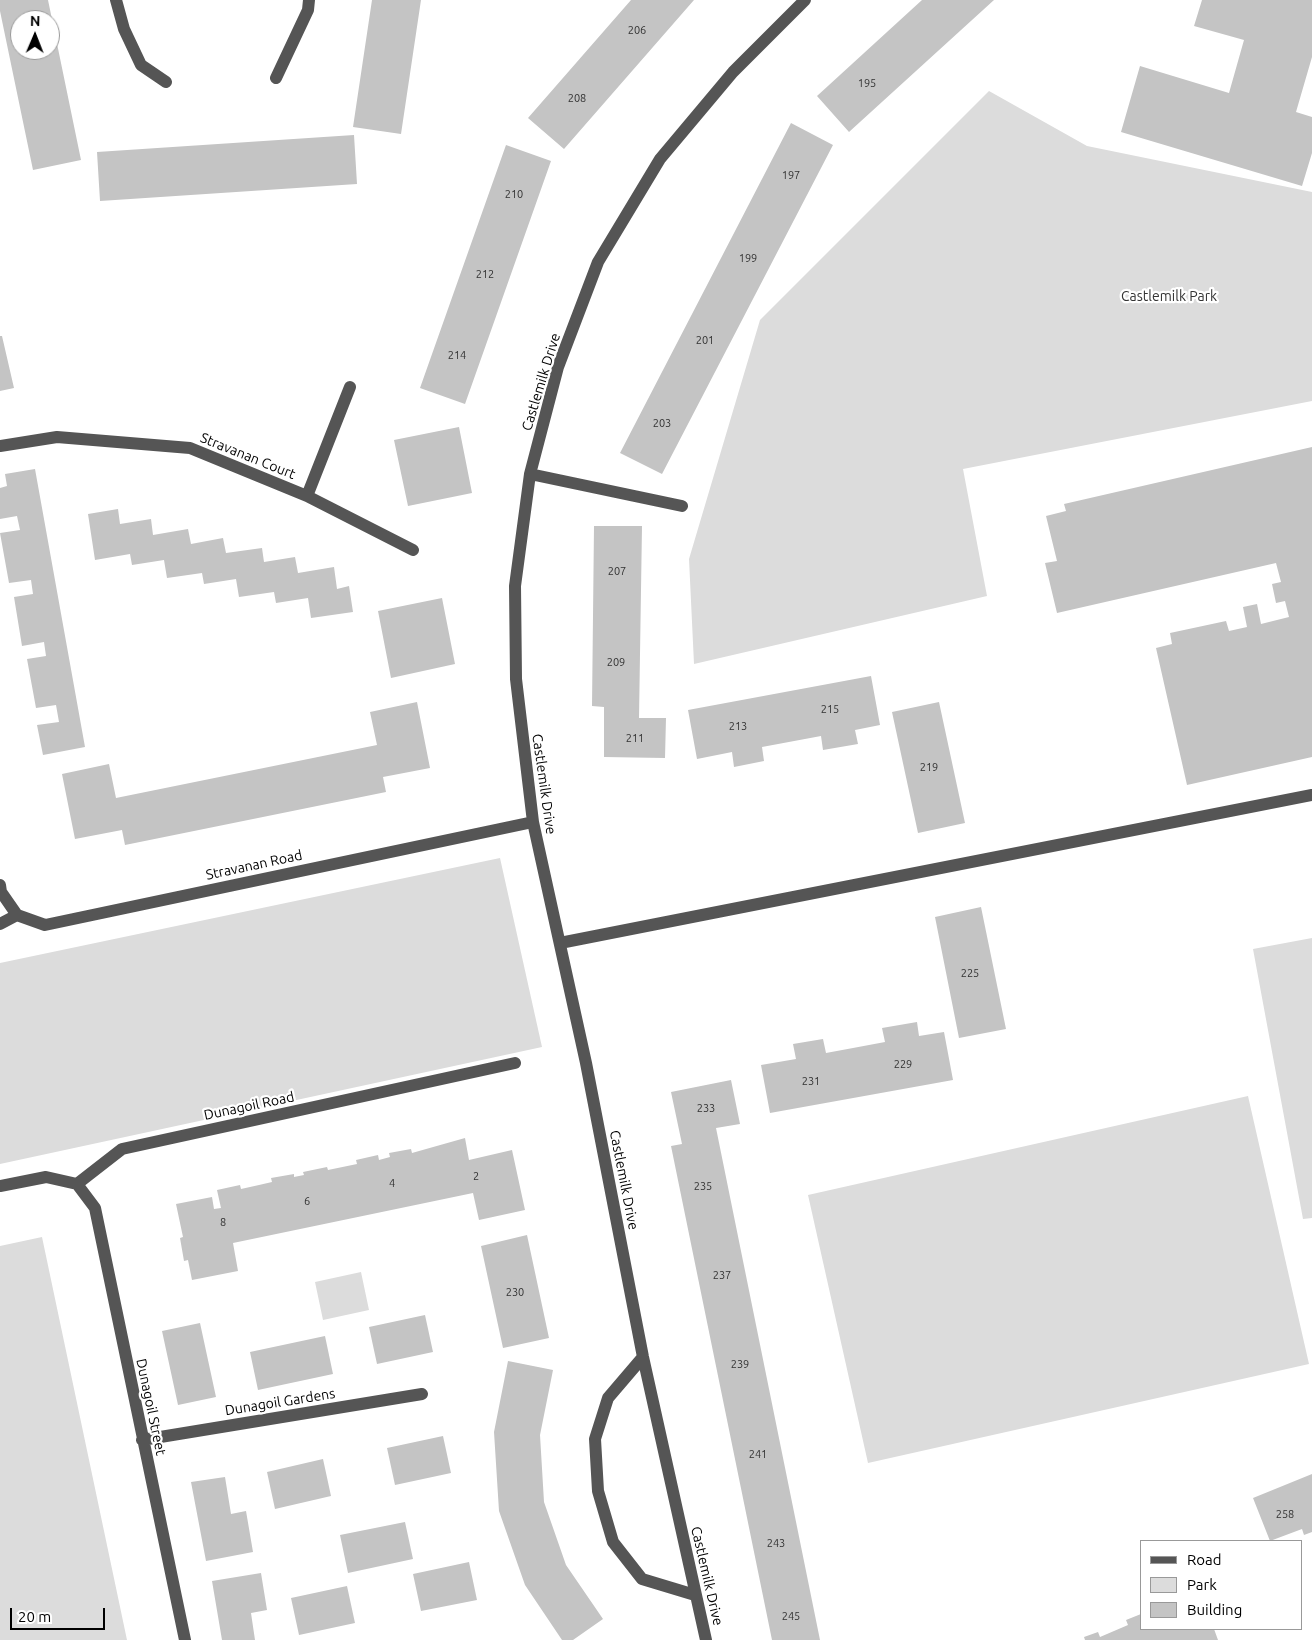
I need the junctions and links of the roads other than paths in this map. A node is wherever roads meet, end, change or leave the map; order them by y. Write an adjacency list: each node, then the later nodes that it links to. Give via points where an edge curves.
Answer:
1 (116, 0): 5 (street, via 124,29 141,65)
2 (310, 0): 4 (street)
3 (805, 0): 8 (street, Castlemilk Drive, via 733,72 660,159 598,262 558,367)
4 (276, 78)
5 (166, 82)
6 (350, 387): 9 (street)
7 (0, 446): 9 (street, Stravanan Court, via 57,437 190,448)
8 (530, 474): 10 (street); 13 (street, Castlemilk Drive, via 515,586 516,679)
9 (307, 496): 11 (street, Stravanan Court)
10 (682, 506)
11 (413, 550)
12 (1312, 795): 17 (street)
13 (532, 822): 15 (street, Stravanan Road, via 45,925); 17 (street, Castlemilk Drive)
14 (0, 885): 15 (street, via 1,892)
15 (17, 915): 16 (street)
16 (0, 924)
17 (560, 943): 21 (street, Castlemilk Drive)
18 (515, 1063): 19 (street, Dunagoil Road, via 122,1149)
19 (77, 1184): 20 (street, via 46,1177); 23 (street, Dunagoil Street, via 95,1208)
20 (0, 1186)
21 (643, 1357): 24 (street, Castlemilk Drive); 24 (street, via 608,1398 595,1438 598,1491 612,1542 642,1579)
22 (422, 1394): 23 (street, Dunagoil Gardens)
23 (142, 1440): 25 (street, Dunagoil Street)
24 (695, 1595): 26 (street, Castlemilk Drive)
25 (185, 1640)
26 (706, 1640)

